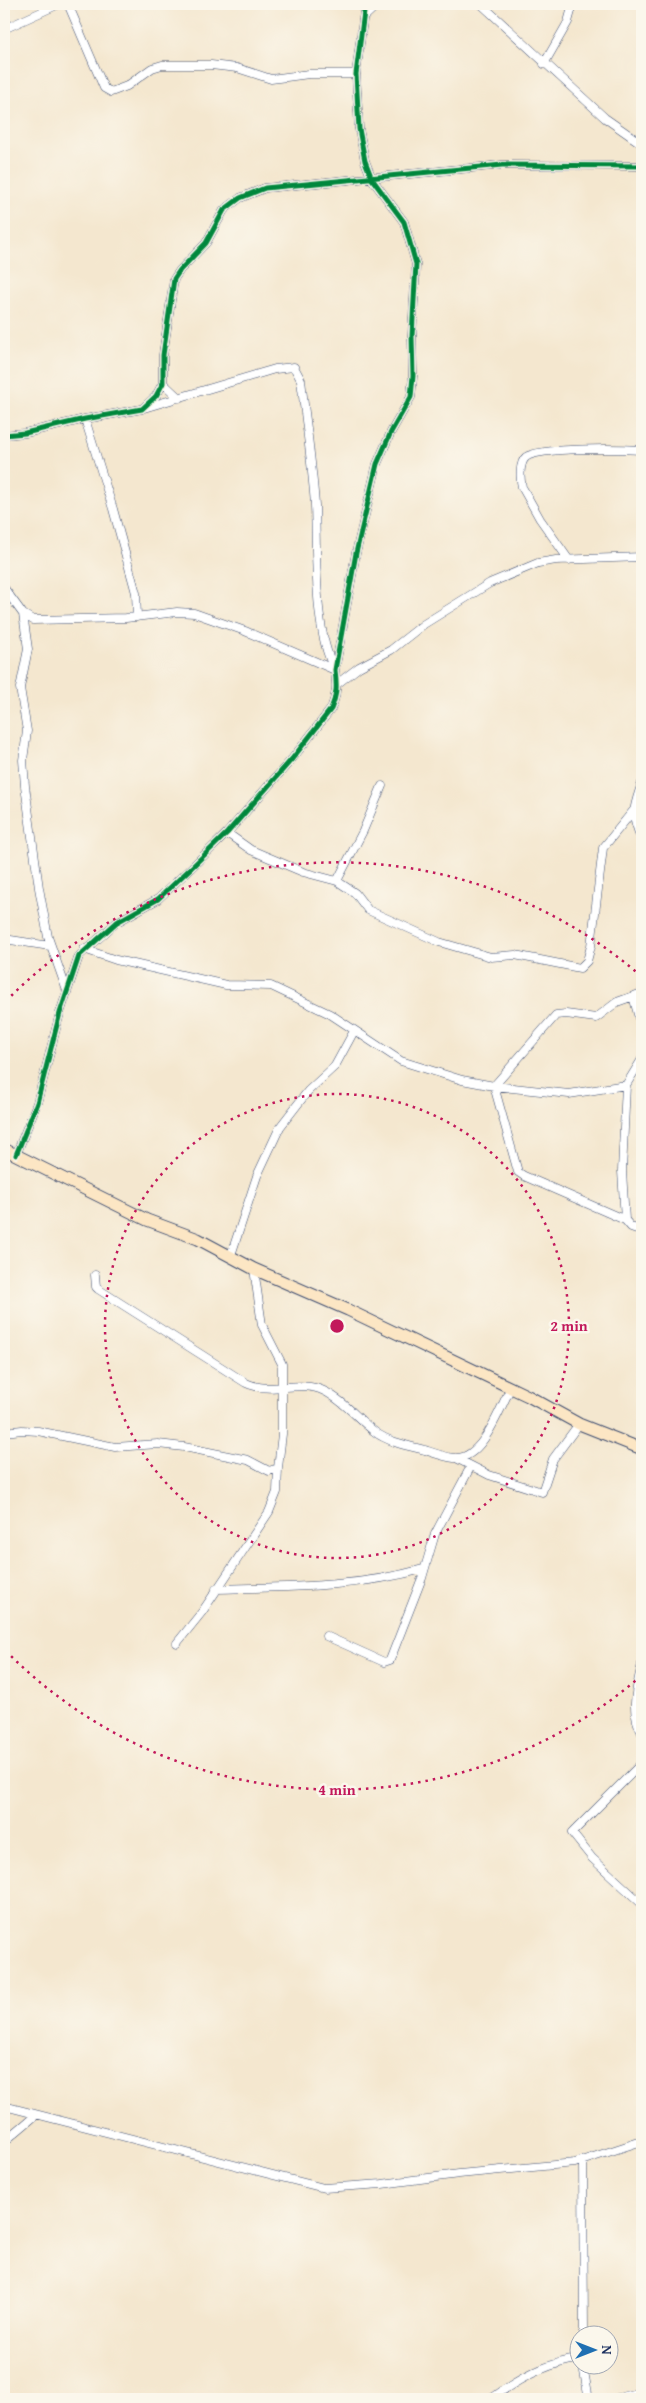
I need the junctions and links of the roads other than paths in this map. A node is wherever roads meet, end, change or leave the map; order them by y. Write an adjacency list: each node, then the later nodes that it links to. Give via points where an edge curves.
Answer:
1 (59, 4): 8 (street)
2 (68, 4): 10 (street, via 104,88 109,91 127,86 152,68 162,65 237,68 275,79 309,74)
3 (365, 4): 7 (street)
4 (378, 4): 7 (street)
5 (481, 4): 9 (street)
6 (573, 4): 9 (street, via 568,22)
7 (363, 18): 10 (street)
8 (4, 29)
9 (544, 64): 11 (street, via 605,118)
10 (356, 74): 13 (street, via 363,154)
11 (642, 144)
12 (642, 166): 13 (street, via 502,165)
13 (372, 179): 14 (street, via 264,188 240,198 224,210 206,243 174,279 163,355); 25 (street, via 404,222 416,264 413,376 411,397 377,464 356,552)
14 (163, 383): 15 (street); 16 (street, via 156,396)
15 (179, 398): 16 (street); 25 (street, via 275,369 294,366 297,371 301,380 311,459 325,644)
16 (142, 409): 17 (street)
17 (84, 419): 18 (street); 24 (street, via 136,593)
18 (4, 435)
19 (642, 450): 21 (street, via 540,452 523,461 522,487)
20 (642, 557): 21 (street)
21 (569, 560): 26 (street, via 538,563 490,584 424,624 391,650 359,667)
22 (4, 588): 23 (street)
23 (23, 614): 24 (street, via 40,621); 34 (street, via 28,649 20,688 27,731 23,760 25,786)
24 (138, 617): 25 (street, via 194,613)
25 (335, 670): 26 (street)
26 (337, 684): 30 (street, via 331,709)
27 (642, 783): 29 (street)
28 (382, 786): 32 (street)
29 (633, 811): 31 (street); 32 (street, via 603,848 591,946 585,964 580,968 515,955 491,957 439,942 368,910 355,893)
30 (227, 833): 32 (street, via 251,850 303,872); 35 (street, via 158,899 117,922)
31 (642, 840)
32 (337, 881)
33 (4, 939): 34 (street)
34 (50, 946): 36 (street)
35 (84, 949): 36 (street); 40 (street, via 116,960 226,985 272,986 330,1014)
36 (67, 991): 45 (street, via 37,1103)
37 (642, 993): 38 (street)
38 (633, 996): 39 (street); 43 (street, via 617,1002 596,1018 560,1014 553,1018)
39 (642, 1029)
40 (354, 1031): 43 (street, via 401,1061 462,1080); 48 (street, via 335,1066 308,1091 280,1127 257,1176)
41 (642, 1059): 42 (street)
42 (626, 1085): 43 (street, via 575,1094); 46 (street, via 622,1171)
43 (494, 1086): 46 (street, via 518,1172)
44 (4, 1149): 45 (main road)
45 (16, 1155): 48 (main road, via 147,1220)
46 (626, 1220): 47 (street, via 631,1227)
47 (642, 1231)
48 (231, 1255): 49 (main road)
49 (254, 1269): 51 (main road); 52 (street, via 262,1325 282,1364)
50 (95, 1275): 52 (street, via 98,1289 246,1383 256,1387)
51 (510, 1387): 53 (main road); 56 (street, via 484,1440 471,1454)
52 (282, 1388): 56 (street, via 305,1385 322,1390 380,1435); 58 (street)
53 (579, 1424): 55 (main road); 57 (street, via 553,1460 542,1492)
54 (4, 1432): 58 (street, via 38,1431 115,1447 184,1446 248,1460 269,1471)
55 (642, 1449)
56 (456, 1458): 57 (street)
57 (471, 1466): 59 (street, via 435,1534)
58 (278, 1468): 60 (street, via 277,1492 269,1512)
59 (423, 1568): 60 (street, via 400,1575 323,1587); 61 (street, via 390,1660 384,1662)
60 (216, 1589): 62 (street)
61 (326, 1636)
62 (177, 1643)
63 (642, 1664): 64 (street, via 634,1703 636,1722)
64 (642, 1733)
65 (642, 1763): 66 (street, via 572,1833 592,1858)
66 (642, 1904)
67 (4, 2106): 68 (street)
68 (36, 2114): 70 (street); 71 (street, via 324,2188)
69 (642, 2141): 71 (street)
70 (4, 2142)
71 (583, 2161): 72 (street)
72 (584, 2326)
73 (568, 2361): 76 (street, via 525,2378)
74 (585, 2376): 77 (street)
75 (642, 2392): 78 (street)
76 (491, 2399)
77 (589, 2399)
78 (614, 2399)

